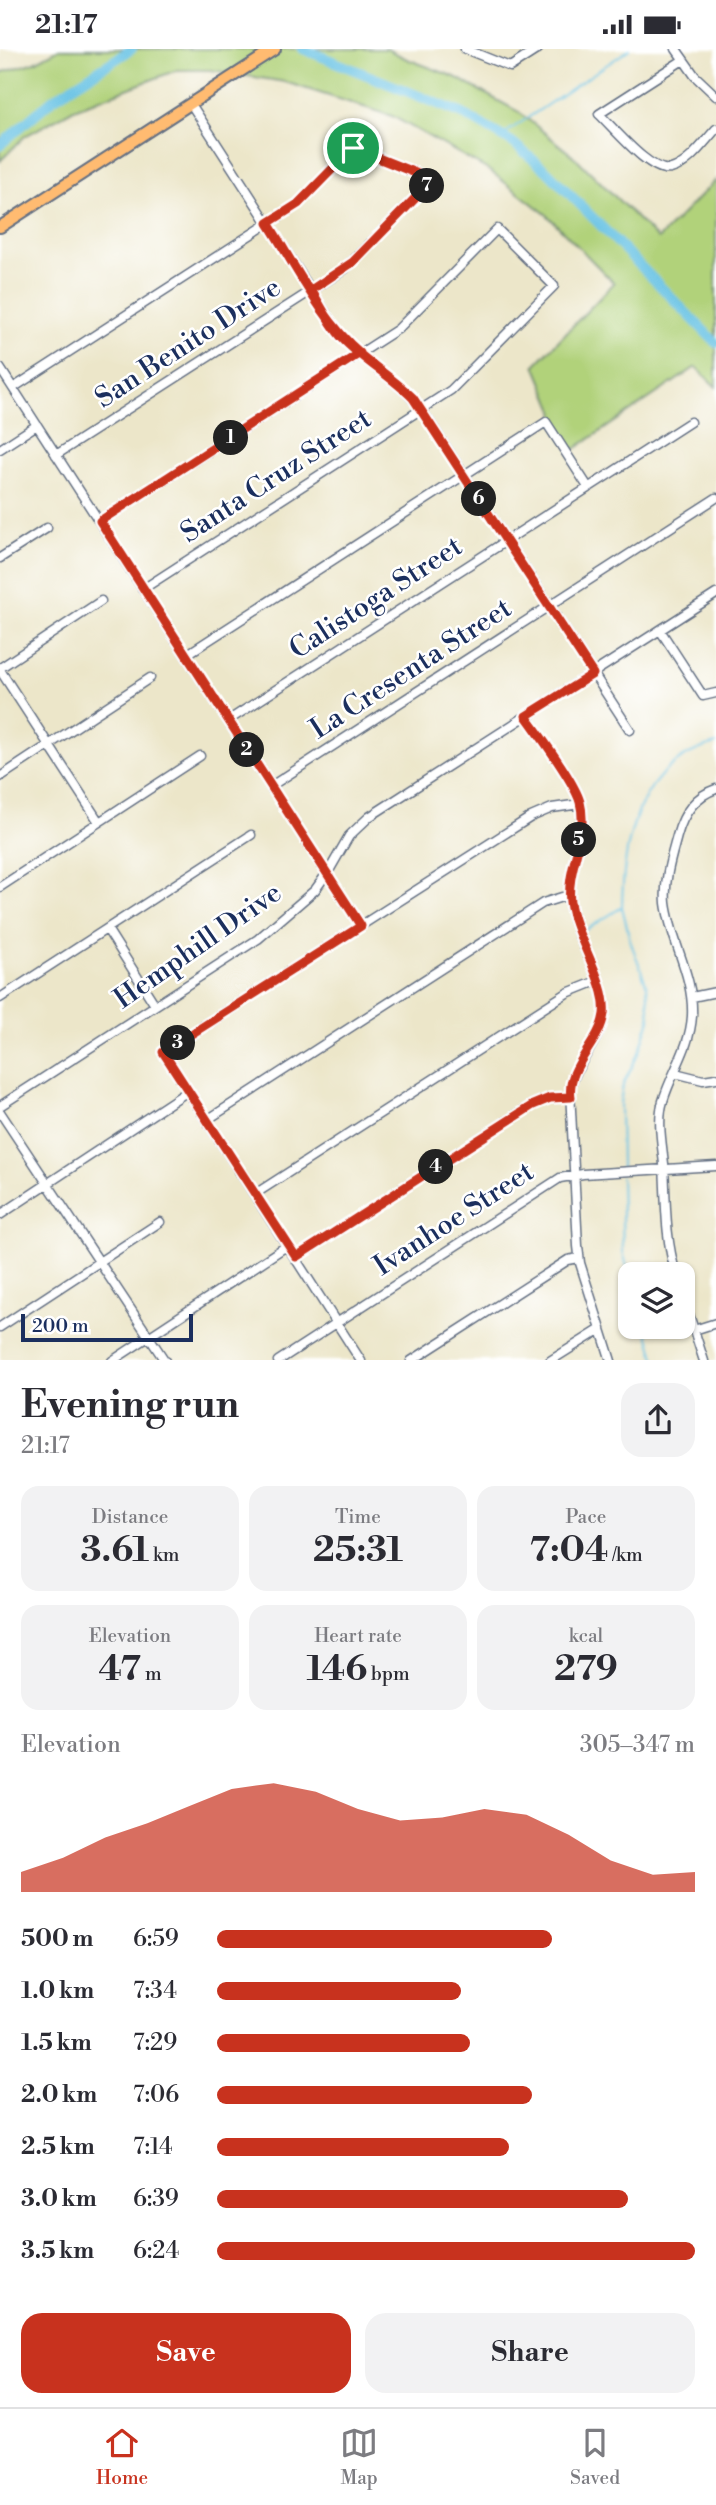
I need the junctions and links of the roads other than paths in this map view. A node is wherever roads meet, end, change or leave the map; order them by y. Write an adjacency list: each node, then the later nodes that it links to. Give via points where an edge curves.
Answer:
1 (275, 49): 7 (main road)
2 (465, 49): 3 (street, via 510,67)
3 (538, 49)
4 (676, 49): 5 (street)
5 (683, 60): 6 (street); 8 (street, via 599,114 651,164 665,170 685,161)
6 (716, 96)
7 (191, 104): 9 (street); 10 (main road)
8 (716, 129)
9 (268, 223): 11 (street); 11 (street, San Benito Drive, via 298,204 353,148 433,180 353,262); 14 (street)
10 (0, 227)
11 (311, 290): 12 (street, via 343,338); 19 (street, San Benito Drive)
12 (360, 353): 15 (street); 15 (street, Santa Cruz Street, via 406,322 497,229 554,286 457,385); 23 (street)
13 (0, 368): 14 (street)
14 (13, 388): 17 (street)
15 (421, 409): 20 (street); 27 (street, Santa Cruz Street)
16 (690, 422): 21 (street, Calistoga Street)
17 (37, 425): 18 (street); 19 (street)
18 (0, 449)
19 (56, 455): 23 (street)
20 (464, 475): 21 (street, via 546,422); 25 (street); 32 (street)
21 (588, 487): 25 (street, Calistoga Street)
22 (716, 498): 30 (street, La Cresenta Street)
23 (100, 521): 27 (street)
24 (47, 528): 26 (street)
25 (506, 541): 30 (street); 38 (street, Calistoga Street)
26 (0, 558)
27 (143, 589): 32 (street)
28 (716, 594): 31 (street, Hemphill Drive)
29 (101, 601): 33 (street)
30 (549, 606): 34 (street); 43 (street, La Cresenta Street)
31 (660, 630): 34 (street, Hemphill Drive); 36 (street, via 703,696)
32 (186, 655): 38 (street)
33 (0, 669): 40 (street)
34 (593, 674): 37 (street, Hemphill Drive); 39 (street)
35 (150, 678): 40 (street)
36 (716, 693)
37 (526, 716): 45 (street); 48 (street, Hemphill Drive, via 369,817 349,836)
38 (229, 720): 43 (street)
39 (630, 730)
40 (48, 744): 42 (street); 46 (street)
41 (200, 756): 46 (street)
42 (0, 777)
43 (271, 786): 48 (street)
44 (716, 789): 55 (street, via 698,799 686,814 666,890 671,926)
45 (580, 804): 50 (street, via 581,829); 51 (street, via 531,817)
46 (99, 822): 49 (street)
47 (251, 835): 52 (street)
48 (328, 873): 51 (street); 57 (street, Hemphill Drive, via 258,939)
49 (0, 887)
50 (569, 897): 53 (street); 64 (street, via 543,903)
51 (361, 926): 60 (street, via 163,1052)
52 (107, 929): 56 (street); 57 (street)
53 (597, 981): 61 (street, via 604,1015 576,1070); 69 (street, via 567,993)
54 (716, 992): 55 (street)
55 (692, 997): 58 (street, via 690,1030)
56 (0, 998)
57 (155, 1005): 62 (street, Hemphill Drive)
58 (675, 1073): 59 (street); 66 (street, via 662,1103)
59 (716, 1078)
60 (188, 1091): 64 (street); 68 (street)
61 (571, 1097): 67 (street); 73 (street, via 533,1105)
62 (0, 1106)
63 (0, 1112): 68 (street)
64 (207, 1120): 69 (street)
65 (716, 1166): 66 (street, Ivanhoe Street)
66 (664, 1170): 67 (street, Ivanhoe Street); 76 (street)
67 (576, 1175): 74 (street); 77 (street, Ivanhoe Street, via 552,1182)
68 (48, 1183): 70 (street); 75 (street)
69 (255, 1194): 72 (street)
70 (0, 1215)
71 (160, 1222): 75 (street)
72 (288, 1245): 73 (street); 83 (street)
73 (296, 1257): 77 (street)
74 (579, 1258): 80 (street); 88 (street, via 568,1260)
75 (100, 1261): 79 (street); 83 (street)
76 (673, 1262)
77 (337, 1322): 86 (street, Ivanhoe Street); 87 (street)
78 (716, 1323): 81 (street)
79 (0, 1327)
80 (601, 1329): 89 (street); 90 (street)
81 (695, 1330)
82 (695, 1333): 91 (street)
83 (149, 1336): 84 (street); 85 (street)
84 (111, 1360)
85 (165, 1360)
86 (278, 1360)
87 (361, 1360)
88 (411, 1360)
89 (550, 1360)
90 (611, 1360)
91 (704, 1360)

